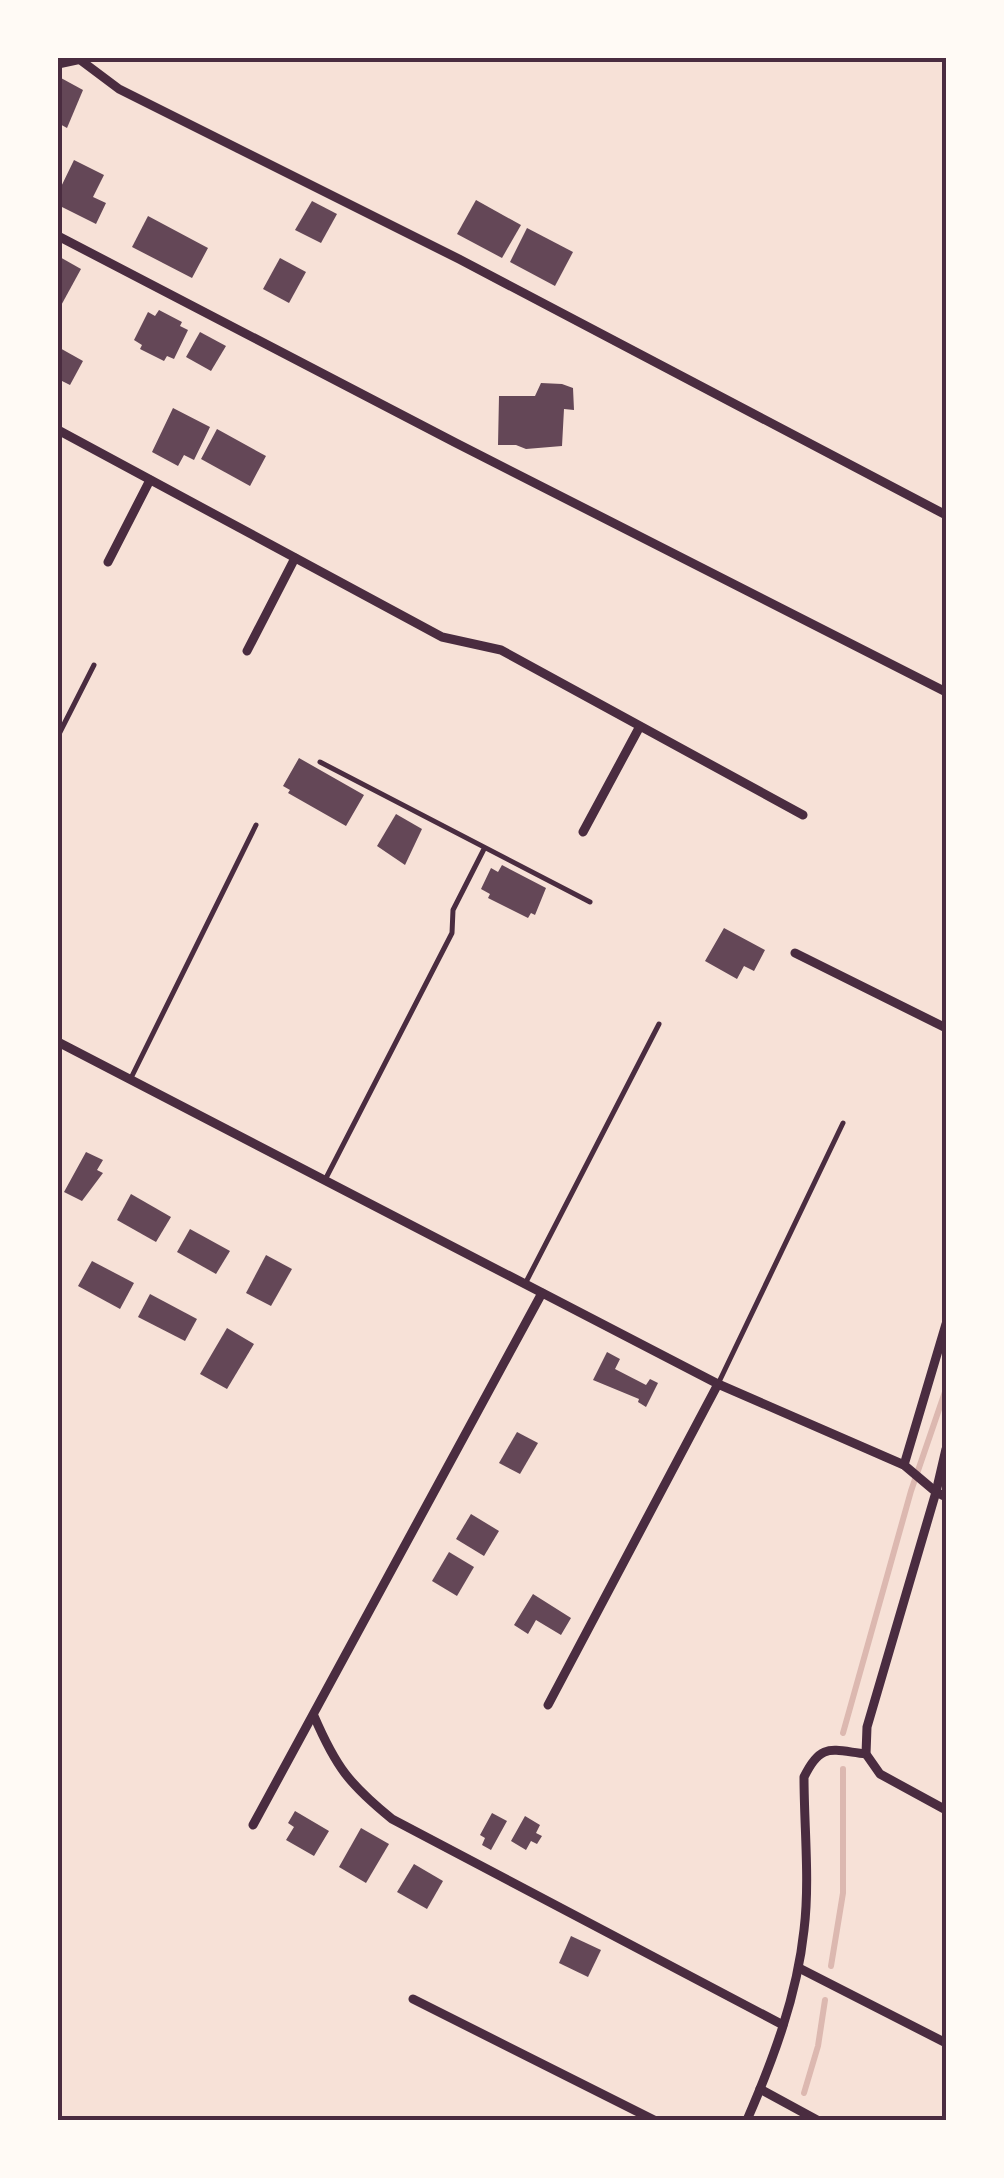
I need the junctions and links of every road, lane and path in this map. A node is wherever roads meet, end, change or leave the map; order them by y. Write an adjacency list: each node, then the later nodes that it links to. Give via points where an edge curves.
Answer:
1 (83, 58): 2 (street); 6 (street, via 118,90 459,259)
2 (58, 64)
3 (58, 236): 11 (street)
4 (58, 430): 5 (street)
5 (150, 480): 7 (street); 8 (street)
6 (946, 515)
7 (295, 558): 9 (street); 12 (street, via 442,637 501,650)
8 (108, 562)
9 (246, 651)
10 (94, 665): 13 (lane)
11 (946, 692)
12 (639, 728): 15 (street); 17 (street)
13 (58, 736)
14 (320, 762): 18 (lane)
15 (804, 815)
16 (256, 826): 24 (lane)
17 (583, 832)
18 (484, 849): 19 (lane); 26 (lane, via 453,910 452,933)
19 (590, 902)
20 (795, 952): 22 (street)
21 (659, 1024): 27 (lane)
22 (946, 1028)
23 (58, 1042): 24 (street)
24 (130, 1080): 26 (street)
25 (843, 1123): 30 (lane)
26 (324, 1180): 27 (street)
27 (525, 1284): 28 (street)
28 (542, 1293): 30 (street); 36 (street)
29 (946, 1324): 32 (street)
30 (718, 1384): 32 (street); 35 (street)
31 (946, 1449): 33 (street)
32 (904, 1465): 33 (street)
33 (936, 1492): 34 (street); 37 (street, via 867,1726)
34 (946, 1497)
35 (548, 1705)
36 (314, 1716): 39 (street); 42 (street, via 352,1786 392,1819)
37 (866, 1754): 38 (street, via 880,1774); 40 (street, via 828,1749 814,1756 804,1777)
38 (946, 1810)
39 (254, 1826)
40 (799, 1968): 42 (street); 43 (street)
41 (412, 1999): 45 (street)
42 (784, 2025): 44 (street)
43 (946, 2043)
44 (760, 2089): 46 (street); 47 (street)
45 (654, 2120)
46 (747, 2120)
47 (817, 2120)

